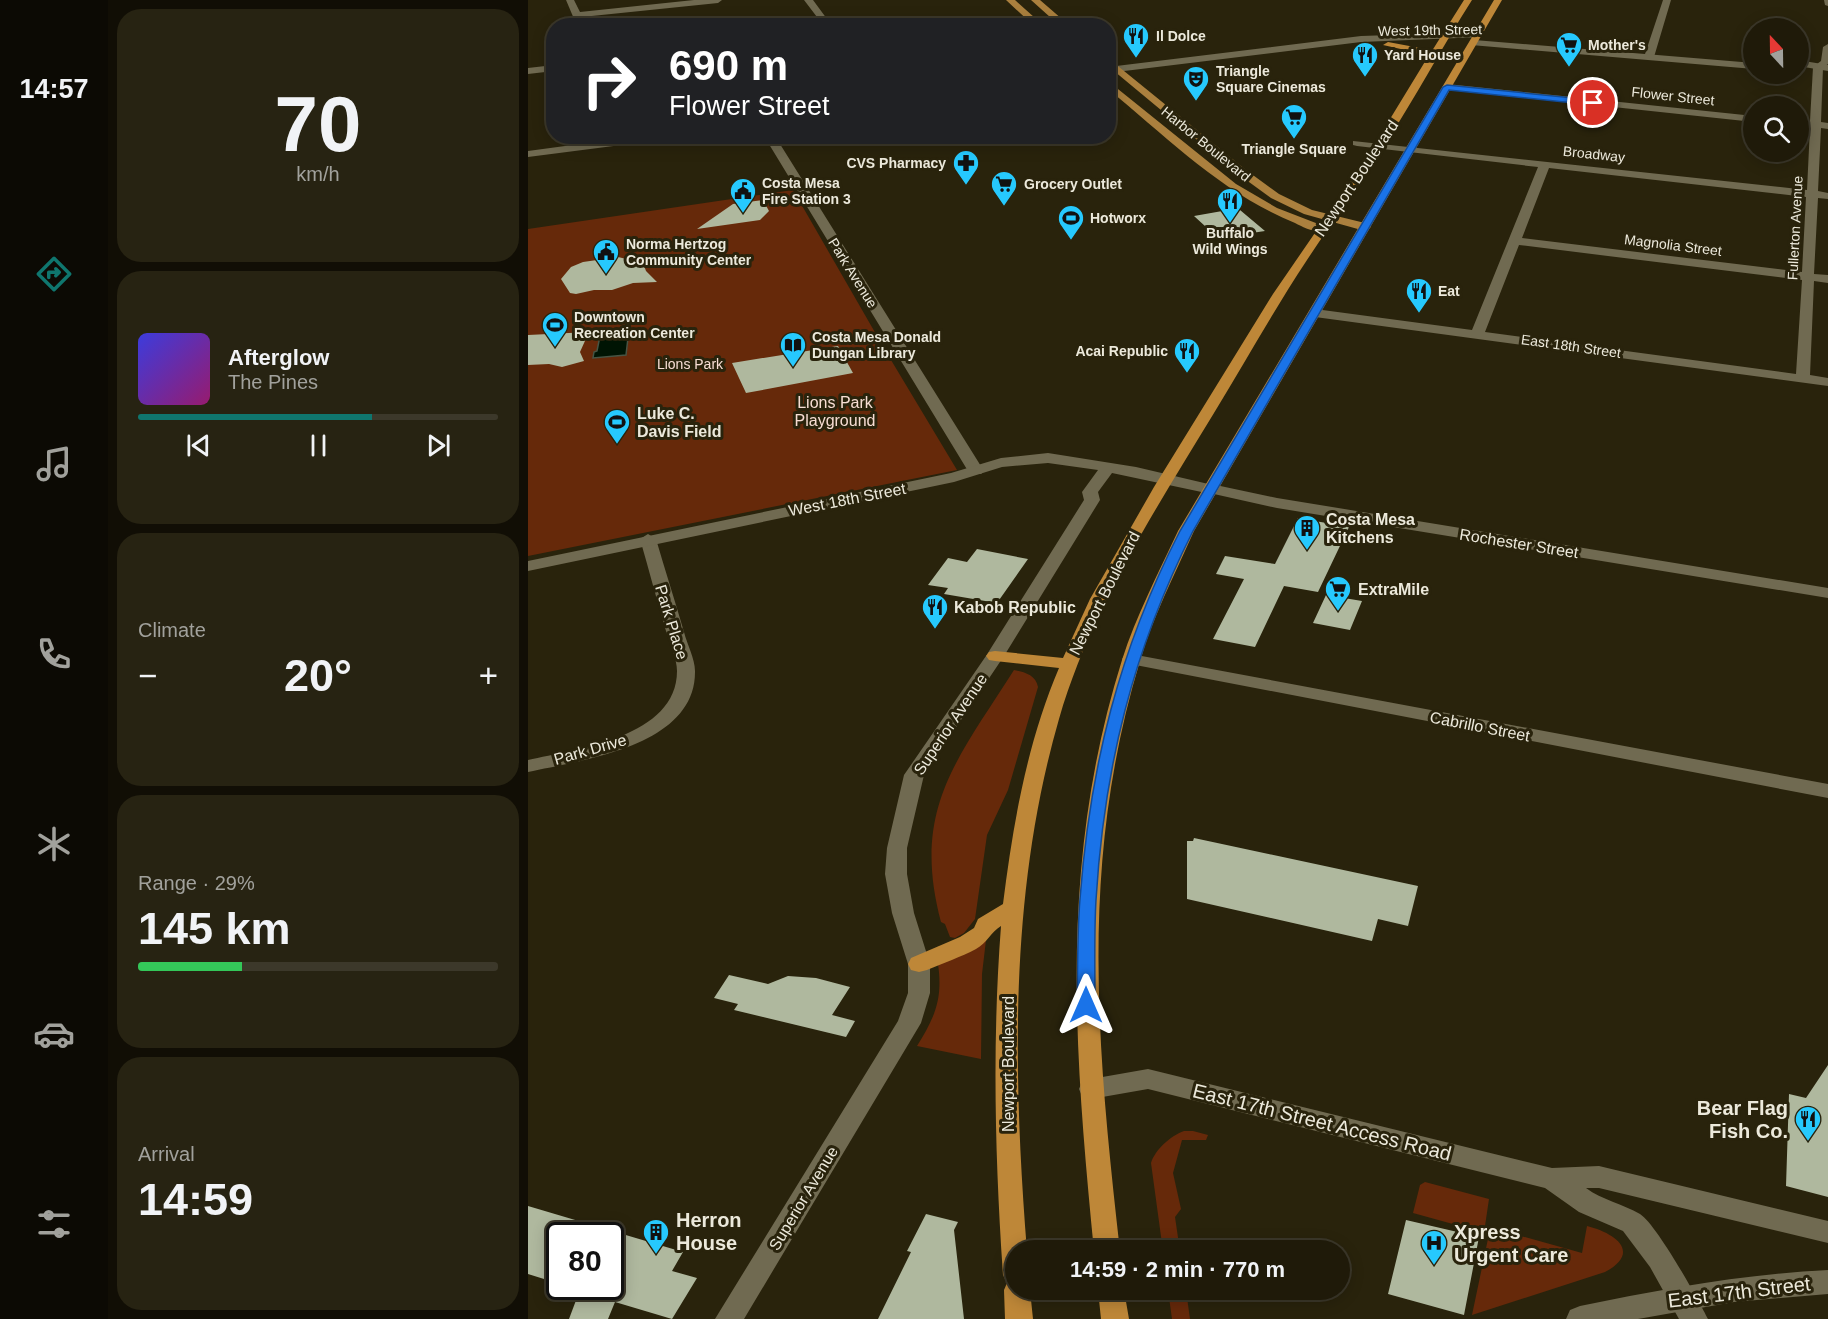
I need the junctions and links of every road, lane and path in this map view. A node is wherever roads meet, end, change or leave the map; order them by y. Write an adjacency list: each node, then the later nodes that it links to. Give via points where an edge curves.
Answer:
1 (570, 0): 9 (street)
2 (718, 0): 9 (street)
3 (808, 0): 11 (street)
4 (1010, 0): 12 (main road)
5 (1035, 0): 13 (main road)
6 (1468, 0): 14 (highway, Newport Boulevard)
7 (1498, 0): 15 (highway, Newport Boulevard)
8 (1667, 0): 18 (street)
9 (577, 15): 10 (street)
10 (578, 18)
11 (823, 18)
12 (1031, 18)
13 (1056, 18)
14 (1443, 39): 15 (street, West 19th Street); 16 (street, West 19th Street); 20 (highway, Newport Boulevard); 24 (street, West 19th Street, via 1360,39)
15 (1477, 39): 18 (street, West 19th Street); 29 (highway, Newport Boulevard)
16 (1388, 45): 20 (highway, via 1417,50); 27 (street, West 19th Street)
17 (1828, 47): 22 (street, Fullerton Avenue)
18 (1650, 53): 19 (street, West 19th Street); 21 (street, West 19th Street)
19 (1743, 57)
20 (1432, 60): 38 (highway, Newport Boulevard)
21 (1743, 65)
22 (1823, 68): 32 (street, Fullerton Avenue)
23 (546, 69): 25 (street)
24 (1116, 69)
25 (528, 71)
26 (1116, 71): 27 (main road, Harbor Boulevard)
27 (1128, 78): 28 (street, West 19th Street); 44 (main road, Harbor Boulevard, via 1256,184)
28 (1116, 80)
29 (1447, 87): 31 (street, Flower Street); 39 (highway, Newport Boulevard)
30 (1116, 89): 44 (main road, Harbor Boulevard, via 1248,197 1294,220)
31 (1743, 118)
32 (1822, 125): 42 (street, Fullerton Avenue)
33 (546, 142): 37 (street)
34 (1357, 143): 38 (street, Broadway)
35 (597, 144): 40 (street)
36 (774, 144): 54 (street, Park Avenue)
37 (528, 145)
38 (1380, 145): 39 (street, Broadway); 44 (highway, Newport Boulevard)
39 (1411, 149): 41 (street, Broadway); 45 (highway, Newport Boulevard)
40 (528, 154)
41 (1545, 164): 42 (street, Broadway); 46 (street)
42 (1813, 194): 43 (street, Broadway); 47 (street, Fullerton Avenue)
43 (1828, 196)
44 (1325, 224): 45 (main road, Harbor Boulevard); 55 (highway, Newport Boulevard)
45 (1363, 231): 49 (highway, Newport Boulevard)
46 (1514, 241): 47 (street, Magnolia Street); 50 (street)
47 (1807, 276): 48 (street, Magnolia Street); 51 (street, Fullerton Avenue)
48 (1828, 279)
49 (1315, 313): 50 (street, East 18th Street); 56 (highway, Newport Boulevard)
50 (1478, 333): 51 (street, East 18th Street)
51 (1803, 379): 52 (street, East 18th Street)
52 (1828, 382)
53 (1108, 467): 54 (street, West 18th Street, via 1034,458); 55 (street, West 18th Street); 60 (street, Superior Avenue, via 1090,492 1092,500)
54 (976, 471): 57 (street, West 18th Street)
55 (1166, 479): 56 (street, Rochester Street); 62 (highway, Newport Boulevard, via 1130,540)
56 (1211, 489): 59 (street, Rochester Street); 61 (highway, Newport Boulevard, via 1161,582)
57 (648, 539): 58 (street, West 18th Street); 63 (street, Park Place, via 686,669 685,686)
58 (528, 566)
59 (1828, 593)
60 (995, 656): 62 (highway); 67 (street, Superior Avenue, via 914,775 905,807 896,874)
61 (1131, 659): 65 (street, Cabrillo Street); 68 (highway, Newport Boulevard, via 1102,776 1088,900 1086,1005)
62 (1069, 664): 66 (highway, Newport Boulevard, via 1034,779)
63 (677, 705): 64 (street, Park Drive, via 645,731 607,747)
64 (528, 766)
65 (1828, 791)
66 (1014, 907): 67 (highway, via 986,925 968,943); 71 (highway, Newport Boulevard, via 1006,1079)
67 (919, 964): 77 (street, Superior Avenue, via 920,993 909,1023)
68 (1090, 1089): 69 (street, East 17th Street Access Road, via 1148,1079); 72 (highway, Newport Boulevard)
69 (1552, 1179): 70 (street, East 17th Street Access Road, via 1599,1177); 76 (street, East 17th Street Access Road, via 1588,1204 1632,1223 1659,1259)
70 (1828, 1232)
71 (1014, 1240)
72 (1106, 1240)
73 (1828, 1282): 76 (street, East 17th Street, via 1796,1283)
74 (1018, 1300): 78 (highway)
75 (1113, 1300): 79 (highway)
76 (1687, 1308): 80 (street, East 17th Street)
77 (729, 1319)
78 (1019, 1319)
79 (1115, 1319)
80 (1580, 1319)

